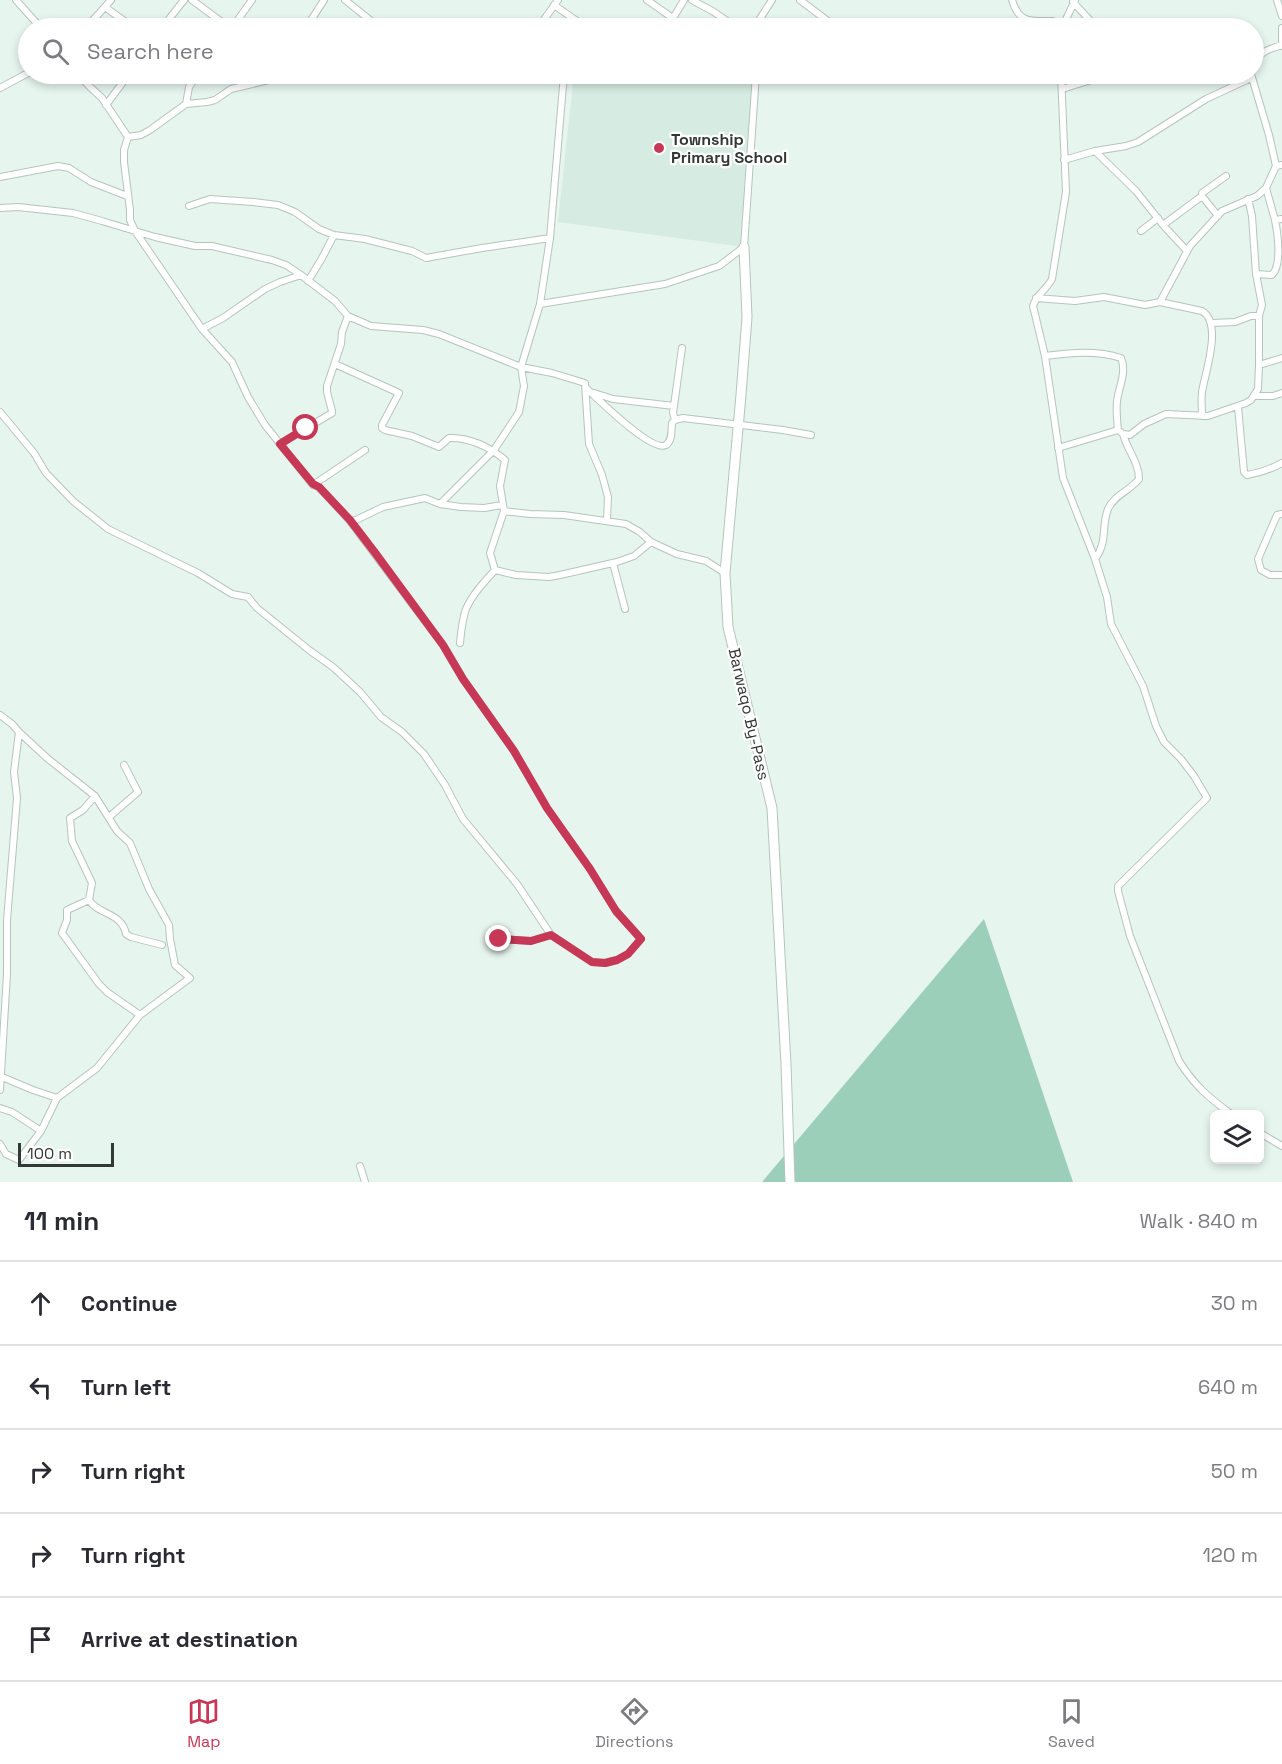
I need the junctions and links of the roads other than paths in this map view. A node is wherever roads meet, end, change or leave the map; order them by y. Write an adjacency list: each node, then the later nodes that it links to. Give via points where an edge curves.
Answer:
1 (16, 0): 19 (street)
2 (111, 0): 17 (street)
3 (184, 0): 22 (street)
4 (192, 0): 23 (street)
5 (252, 0): 24 (street)
6 (324, 0): 25 (street)
7 (345, 0): 26 (street)
8 (647, 0): 29 (street)
9 (684, 0): 30 (street)
10 (692, 0): 31 (street)
11 (772, 0): 32 (street)
12 (800, 0): 33 (street)
13 (1012, 0): 34 (street)
14 (1277, 0): 18 (street)
15 (1074, 1): 35 (street); 36 (street)
16 (556, 3): 27 (street); 28 (street)
17 (105, 7): 20 (street); 21 (street)
18 (1282, 16)
19 (32, 18)
20 (95, 18)
21 (120, 18)
22 (170, 18)
23 (217, 18)
24 (238, 18)
25 (312, 18)
26 (368, 18)
27 (545, 18)
28 (575, 18)
29 (671, 18)
30 (673, 18)
31 (723, 18)
32 (760, 18)
33 (824, 18)
34 (1023, 18)
35 (1066, 18)
36 (1088, 18)
37 (1282, 28): 38 (street)
38 (1282, 46): 39 (street)
39 (1264, 51)
40 (18, 78): 51 (street)
41 (86, 84): 54 (street)
42 (122, 84): 54 (street)
43 (191, 84): 53 (street)
44 (252, 84): 53 (street, via 231,89 215,100)
45 (563, 84): 74 (street)
46 (755, 84): 75 (street)
47 (1062, 84): 52 (street)
48 (1078, 84): 52 (street)
49 (1235, 84): 56 (street, via 1138,142)
50 (1253, 84): 58 (street)
51 (0, 88)
52 (1062, 89): 57 (street)
53 (186, 104): 55 (street, via 150,130)
54 (106, 105): 55 (street)
55 (128, 137): 62 (street, via 124,150)
56 (1095, 151): 57 (street); 68 (street)
57 (1064, 160): 80 (street, via 1066,192 1055,266 1050,283)
58 (1279, 165): 61 (street)
59 (1226, 176): 63 (street)
60 (0, 177): 62 (street, via 58,165)
61 (1266, 188): 64 (street); 69 (street)
62 (127, 196): 71 (street)
63 (1202, 196): 67 (street); 70 (street)
64 (1248, 198): 67 (street); 78 (street)
65 (189, 206): 73 (street, via 210,199 278,205)
66 (0, 208): 71 (street, via 73,213)
67 (1218, 216): 76 (street)
68 (1158, 218): 70 (street); 72 (street)
69 (1279, 220): 78 (street, via 1277,270 1272,275)
70 (1163, 225): 76 (street)
71 (135, 231): 77 (street, via 272,260); 86 (street)
72 (1141, 231)
73 (334, 235): 74 (street, via 365,238 426,258); 79 (street)
74 (550, 238): 82 (street)
75 (744, 247): 82 (street, via 719,266 665,284); 101 (highway, Barwaqo By-Pass, via 747,316)
76 (1187, 251): 81 (street)
77 (301, 274): 79 (street); 86 (street, via 265,289)
78 (1256, 274): 84 (street, via 1262,305)
79 (308, 281): 83 (street)
80 (1036, 298): 81 (street, via 1075,301 1104,297 1145,305); 88 (street, via 1033,306)
81 (1160, 302): 85 (street, via 1202,311)
82 (540, 303): 92 (street)
83 (348, 316): 90 (street); 92 (street, via 371,327 439,334)
84 (1259, 316): 85 (street); 91 (street)
85 (1212, 323): 99 (street)
86 (202, 329): 104 (street, via 232,362 248,397)
87 (682, 348): 96 (street)
88 (1045, 356): 102 (street, via 1105,353 1122,360 1116,414); 105 (street)
89 (1282, 358): 91 (street)
90 (335, 364): 104 (street, via 327,386 332,413); 107 (street, via 399,393 382,425 385,430 439,447 449,438 457,438)
91 (1259, 365): 95 (street)
92 (521, 367): 93 (street, via 585,383); 107 (street, via 524,386 519,412)
93 (588, 390): 96 (street, via 613,399); 100 (street, via 656,445 668,443); 114 (street, via 589,444 608,497)
94 (1282, 393): 95 (street)
95 (1255, 396): 97 (street)
96 (674, 406): 100 (street)
97 (1238, 407): 99 (street); 108 (street, via 1244,472 1247,475)
98 (0, 412): 129 (street, via 46,473 79,507 108,529 232,594 248,597 360,692 381,717 424,754 463,819 517,884)
99 (1202, 416): 102 (street, via 1166,414 1130,435)
100 (675, 420): 101 (street)
101 (738, 424): 103 (street); 119 (highway, Barwaqo By-Pass)
102 (1120, 432): 105 (street); 116 (street, via 1138,467 1139,479 1108,509 1102,550)
103 (810, 435)
104 (280, 444): 109 (street)
105 (1058, 448): 116 (street, via 1063,478)
106 (365, 450): 109 (street)
107 (494, 450): 110 (street); 111 (street, via 505,460 501,477)
108 (1282, 463)
109 (313, 484): 113 (street)
110 (440, 504): 111 (street); 113 (street, via 425,498 383,507)
111 (503, 508): 114 (street); 118 (street, via 490,553)
112 (1282, 514): 120 (street, via 1277,515 1258,559 1261,570 1270,575)
113 (350, 520): 129 (street, via 443,645 616,911 641,939 628,954 605,963 592,962)
114 (607, 520): 115 (street, via 626,524)
115 (651, 542): 117 (street, via 634,556); 119 (street, via 706,561)
116 (1095, 559): 137 (street, via 1111,624 1143,686 1155,726 1207,798 1118,886 1118,891 1130,936 1179,1060 1205,1095)
117 (613, 563): 118 (street, via 549,577); 121 (street)
118 (495, 570): 122 (street, via 467,607)
119 (725, 573): 146 (highway, Barwaqo By-Pass, via 728,627 772,808)
120 (1282, 574)
121 (625, 609)
122 (460, 643)
123 (0, 715): 124 (street)
124 (19, 732): 126 (street); 133 (street, via 14,772 17,798 7,920)
125 (124, 765): 127 (street, via 138,792)
126 (95, 796): 127 (street); 128 (street, via 70,818 72,841 92,883)
127 (110, 817): 132 (street, via 130,843 148,889 169,925 175,965 190,978)
128 (88, 900): 131 (street, via 92,906 114,915 126,934); 132 (street, via 67,910 62,933 99,984)
129 (551, 935): 130 (street, via 531,941)
130 (499, 939)
131 (162, 945)
132 (140, 1015): 135 (street, via 97,1068)
133 (2, 1077): 134 (street); 135 (street)
134 (0, 1090)
135 (57, 1098): 138 (street)
136 (0, 1108): 138 (street)
137 (1226, 1110)
138 (41, 1131): 142 (street, via 19,1160)
139 (1264, 1135): 141 (street)
140 (0, 1144): 142 (street)
141 (1282, 1146)
142 (6, 1154): 143 (street)
143 (0, 1159)
144 (360, 1166): 145 (street)
145 (366, 1182)
146 (790, 1182)

